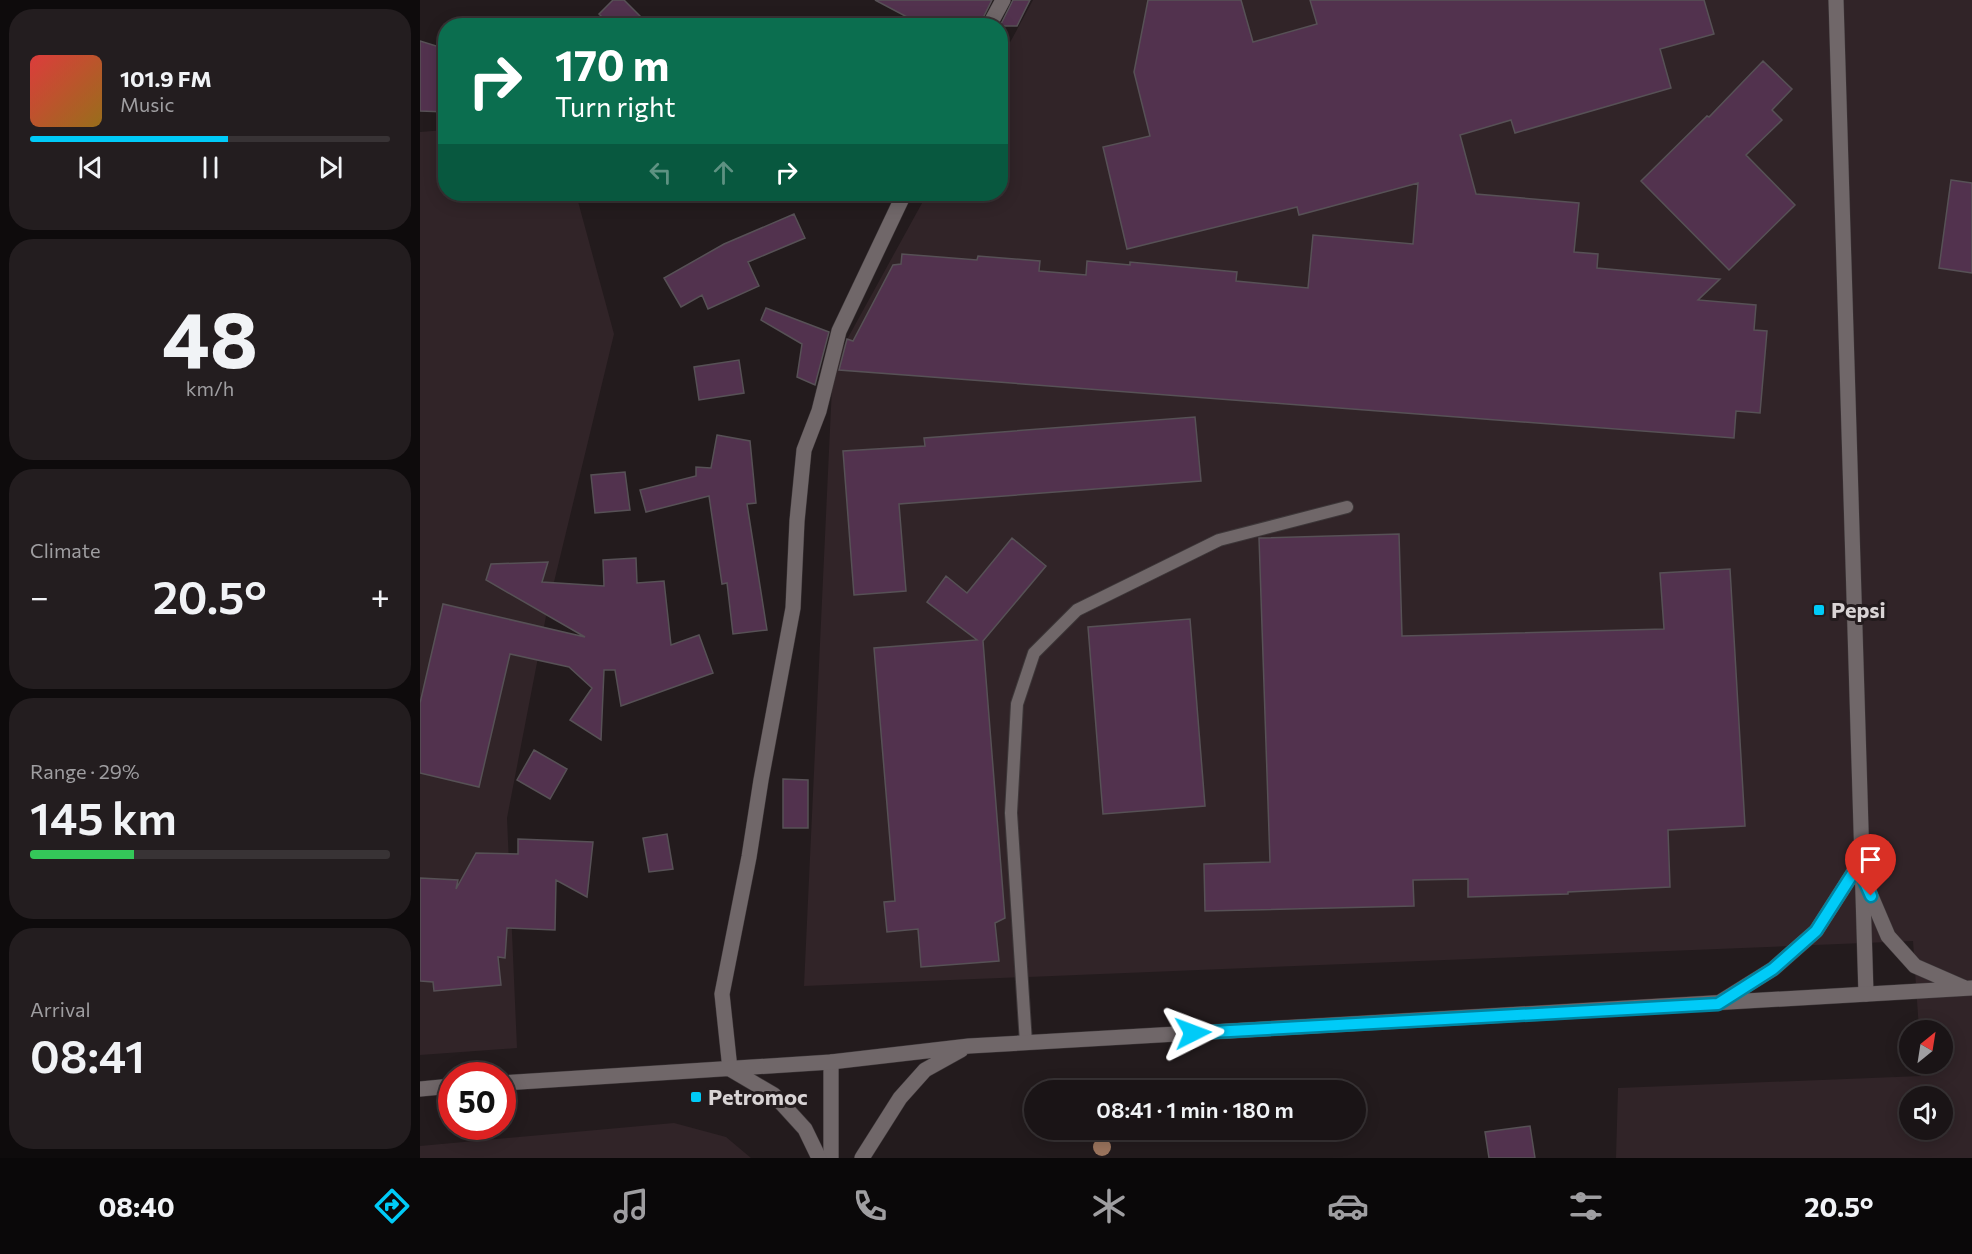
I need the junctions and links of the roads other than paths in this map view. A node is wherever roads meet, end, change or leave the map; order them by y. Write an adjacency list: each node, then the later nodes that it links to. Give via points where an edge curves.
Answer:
1 (1003, 0): 3 (main road)
2 (1836, 0): 6 (main road)
3 (993, 18)
4 (901, 201): 14 (main road, via 839,331 819,411 804,450 793,608 722,994)
5 (1347, 507): 11 (lane, via 1219,540 1077,610 1034,653 1017,704 1011,813)
6 (1862, 859): 7 (main road); 10 (main road, via 1816,931 1773,969)
7 (1862, 876): 8 (main road, via 1888,936 1915,966); 9 (main road)
8 (1969, 988): 9 (main road)
9 (1866, 994): 10 (main road)
10 (1718, 1004): 11 (main road)
11 (1026, 1043): 12 (main road)
12 (969, 1046): 13 (main road); 20 (main road, via 925,1070 900,1098)
13 (831, 1062): 14 (main road); 19 (main road)
14 (730, 1069): 15 (main road); 18 (main road, via 774,1095 805,1129)
15 (516, 1082)
16 (438, 1087): 17 (main road)
17 (420, 1089)
18 (819, 1158)
19 (831, 1158)
20 (862, 1158)

